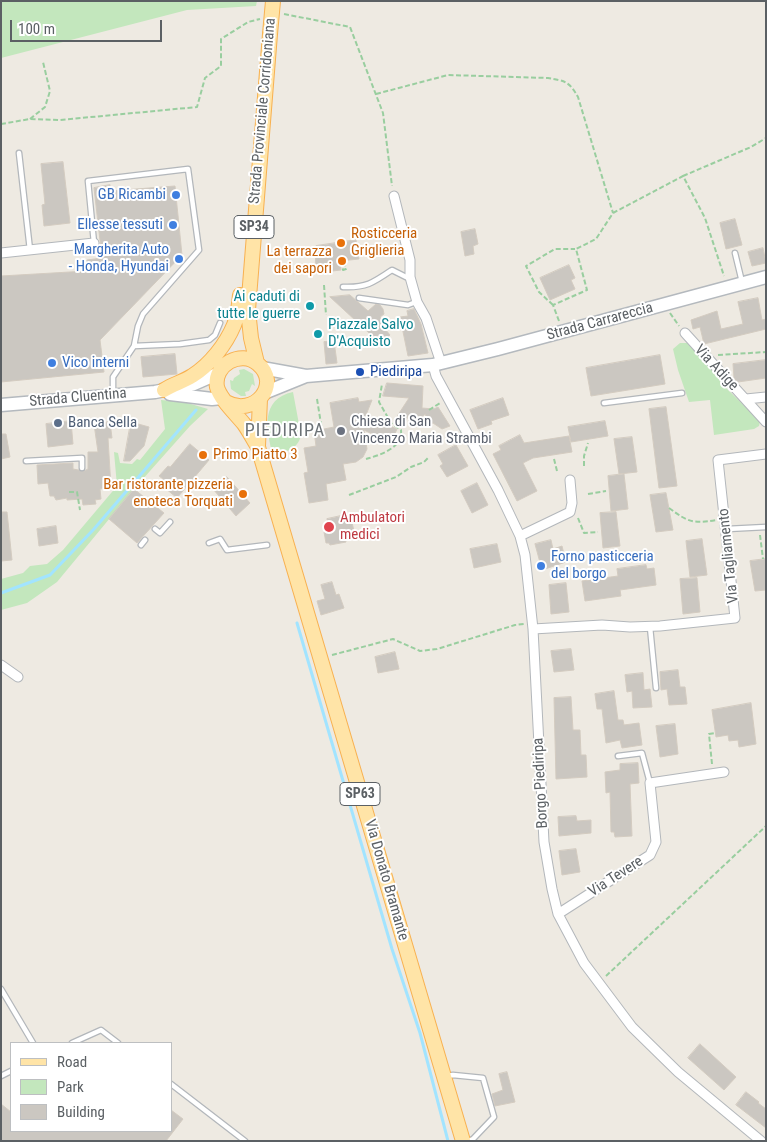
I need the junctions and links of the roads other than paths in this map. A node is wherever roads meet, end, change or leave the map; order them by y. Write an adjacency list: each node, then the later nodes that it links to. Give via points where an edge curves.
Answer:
1 (272, 1): 2 (main road, Strada Provinciale Corridoniana / SP34, bridge)
2 (260, 143): 15 (main road, Strada Provinciale Corridoniana / SP34); 24 (main road, SP34, via 235,325 202,370)
3 (19, 153): 6 (lane)
4 (394, 196): 9 (street, Borgo Piediripa, via 410,260)
5 (94, 244): 6 (street); 18 (lane, via 88,181 188,169 199,250 143,314)
6 (30, 250): 8 (street)
7 (735, 252): 11 (lane)
8 (1, 253)
9 (410, 277): 12 (lane, via 392,270 371,284); 14 (street, Borgo Piediripa)
10 (766, 277): 11 (main road, Strada Carrareccia)
11 (743, 284): 20 (main road, Strada Carrareccia)
12 (343, 287)
13 (359, 298): 14 (lane, via 408,306)
14 (417, 302): 20 (street, Borgo Piediripa, via 426,318)
15 (248, 310): 19 (main road, Strada Provinciale Corridoniana / SP34); 21 (main road, Strada Provinciale Corridoniana / SP34)
16 (220, 323): 18 (lane, via 209,340)
17 (685, 334): 29 (street, Via Adige)
18 (134, 346): 26 (lane, via 113,377)
19 (229, 361): 21 (main road, via 243,358); 22 (main road)
20 (437, 364): 23 (main road); 43 (street, Borgo Piediripa, via 436,376)
21 (260, 366): 23 (main road); 27 (main road, via 267,385)
22 (219, 373): 24 (main road, Strada Cluentina, via 194,384); 30 (main road, via 217,386)
23 (306, 376): 27 (main road)
24 (160, 391): 26 (main road, Strada Cluentina); 30 (main road, Strada Cluentina)
25 (682, 392): 31 (lane)
26 (114, 394): 32 (main road, Strada Cluentina)
27 (262, 396): 30 (main road, via 247,407 233,406); 34 (main road, Via Donato Bramante / SP63)
28 (766, 397): 29 (street)
29 (746, 399): 33 (street, Via Adige)
30 (224, 400): 34 (main road, Via Donato Bramante / SP63)
31 (604, 403)
32 (1, 405)
33 (766, 422)
34 (258, 447): 61 (main road, Via Donato Bramante / SP63)
35 (766, 454): 42 (street, Via Tagliamento, via 718,460)
36 (26, 461): 37 (lane, via 82,458)
37 (82, 468)
38 (570, 480): 43 (street, via 570,512)
39 (170, 522): 41 (lane, via 160,533)
40 (766, 527): 42 (lane)
41 (155, 529)
42 (727, 530): 49 (street, Via Tagliamento, via 735,618)
43 (520, 536): 48 (street, Borgo Piediripa, via 527,562)
44 (145, 540): 46 (lane)
45 (209, 543): 47 (lane, via 220,539 227,550)
46 (141, 545)
47 (267, 545)
48 (533, 626): 49 (street, Via Tagliamento); 56 (street, Borgo Piediripa, via 544,842)
49 (650, 627): 52 (lane)
50 (1, 665): 51 (street)
51 (18, 677)
52 (656, 688)
53 (618, 756): 55 (lane, via 642,753)
54 (724, 772): 55 (street)
55 (650, 783): 56 (street, Via Tevere, via 656,842 650,855)
56 (558, 914): 66 (street, Borgo Piediripa, via 584,963 632,1027 678,1072)
57 (1, 990): 58 (lane)
58 (32, 1042)
59 (74, 1042): 60 (lane, via 101,1030)
60 (117, 1042)
61 (444, 1077): 64 (main road, Via Donato Bramante / SP63); 65 (lane, via 483,1078 494,1117)
62 (172, 1085): 63 (lane)
63 (245, 1141)
64 (463, 1141)
65 (469, 1141)
66 (761, 1141)

